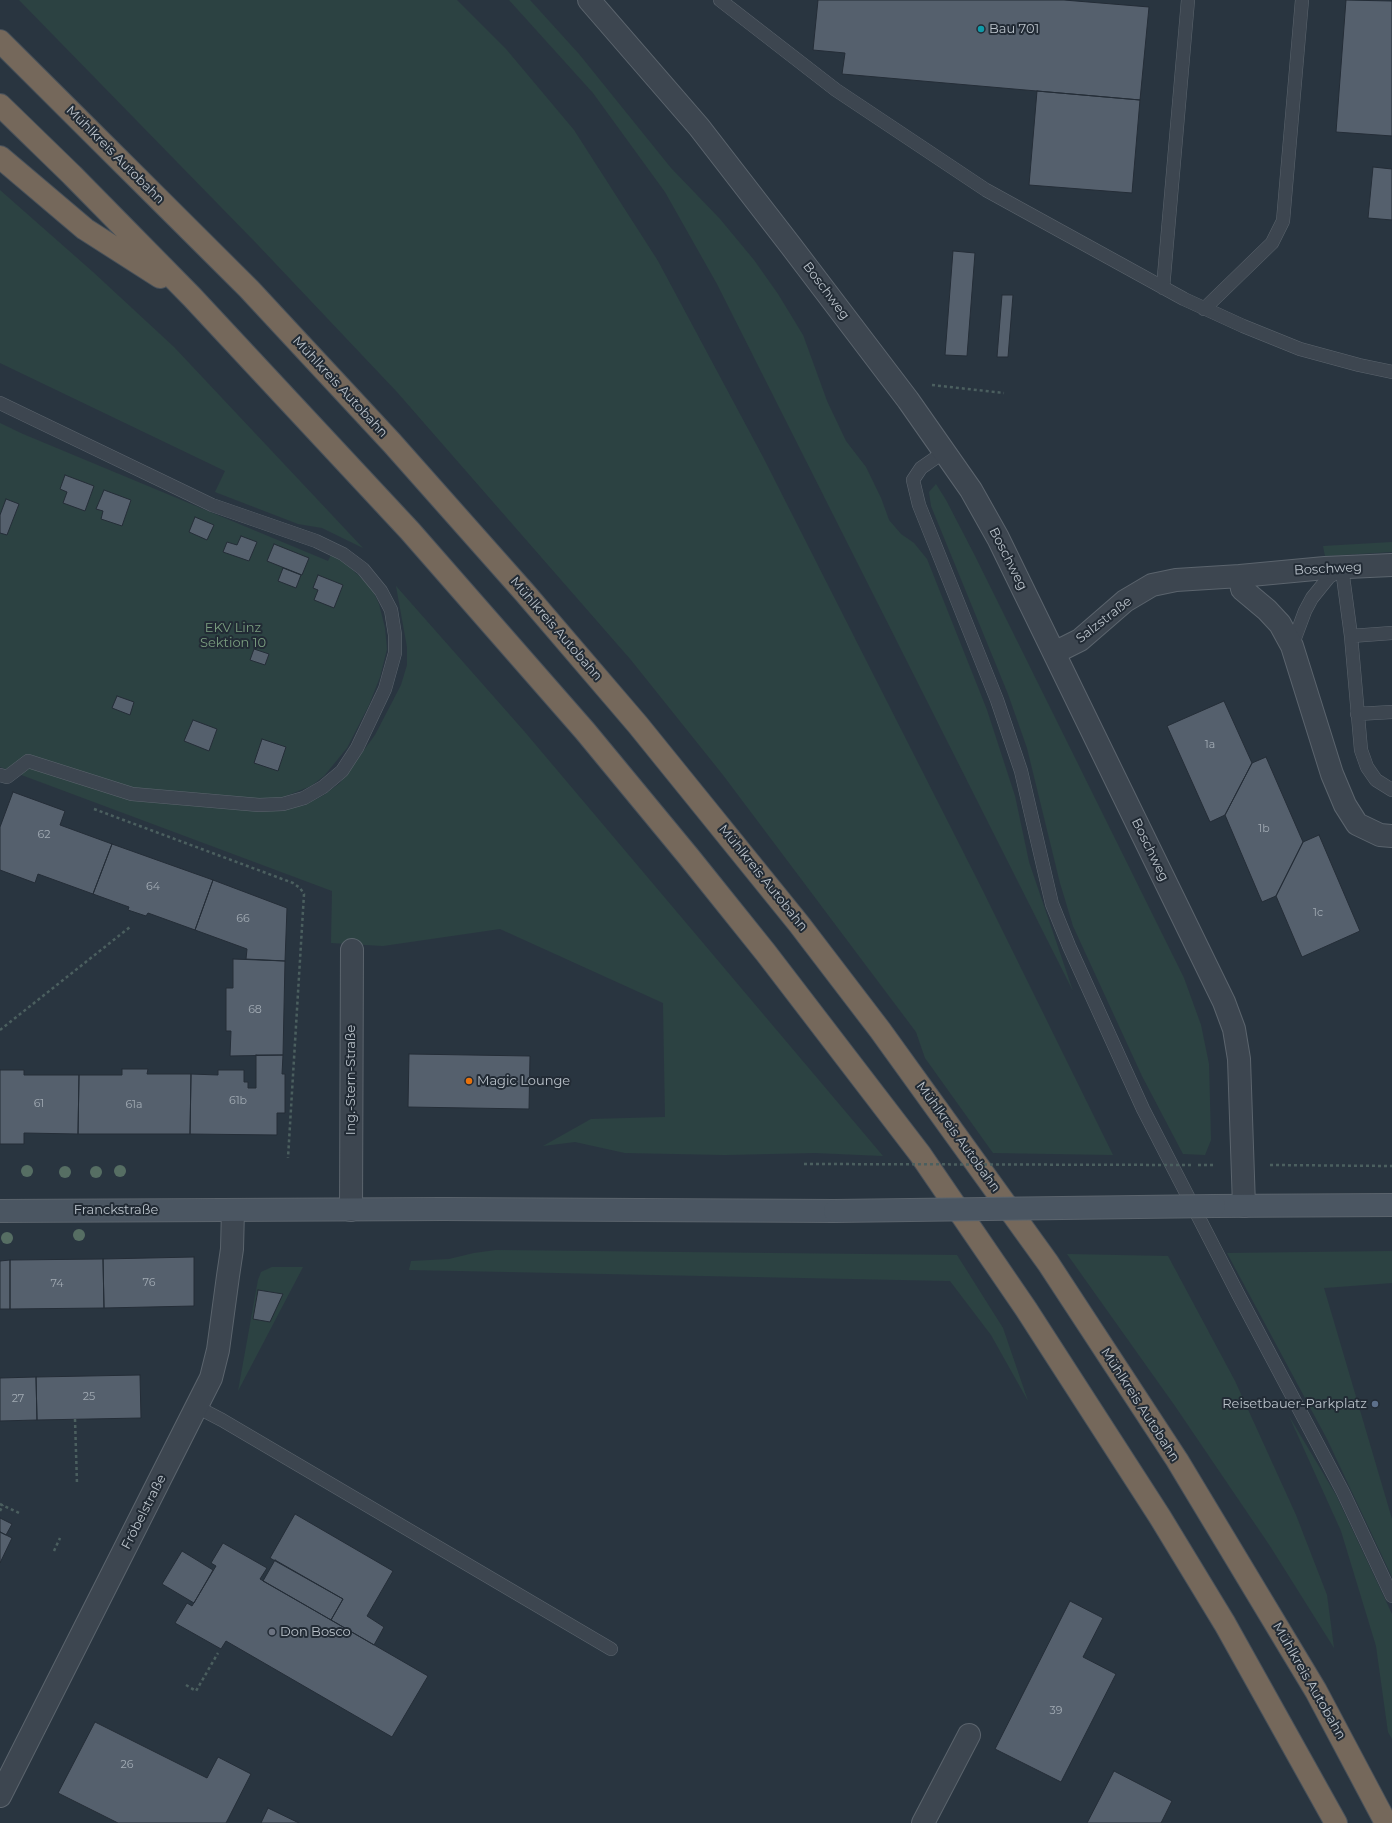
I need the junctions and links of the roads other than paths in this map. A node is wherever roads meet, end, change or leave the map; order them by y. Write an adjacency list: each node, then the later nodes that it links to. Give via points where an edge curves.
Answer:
1 (589, 0): 13 (street, Boschweg, via 704,133 908,400)
2 (720, 0): 8 (lane, via 836,90 986,190)
3 (1188, 0): 8 (lane)
4 (1302, 0): 10 (lane, via 1283,221 1272,243)
5 (2, 42): 42 (highway, Mühlkreis Autobahn, via 249,289 392,443 638,725 780,900 880,1030 1048,1263 1177,1460 1316,1691)
6 (0, 105): 9 (highway)
7 (0, 157): 9 (highway, via 85,229)
8 (1163, 288): 10 (lane)
9 (192, 297): 37 (highway, via 410,531 585,731 766,953 901,1128 1017,1296 1093,1412 1225,1624)
10 (1204, 309): 11 (lane, via 1300,349)
11 (1392, 372)
12 (0, 403): 24 (lane, via 212,505 316,541 343,554 363,569 381,591 391,610 395,635 395,653 385,689 357,748 342,771 323,787 304,798 283,804 259,805 132,794 28,761 7,777)
13 (944, 452): 21 (street, Boschweg, via 971,490 998,538); 34 (lane, via 921,468 913,480 919,505 997,700 1019,764 1052,904 1143,1109 1343,1492)
14 (1392, 565): 15 (street, Boschweg)
15 (1342, 569): 16 (street, Boschweg, via 1326,568); 19 (lane); 20 (lane, via 1329,577 1312,598)
16 (1240, 576): 17 (street, Boschweg); 20 (street, via 1242,589 1280,624)
17 (1176, 580): 21 (street, Salzstraße, via 1152,586 1125,601 1080,640)
18 (1392, 633): 19 (lane)
19 (1351, 636): 23 (lane)
20 (1292, 646): 26 (street, via 1332,774 1345,805 1357,824 1380,835)
21 (1054, 653): 29 (street, Boschweg, via 1231,1022 1239,1059)
22 (1392, 712): 23 (lane)
23 (1357, 714): 25 (lane, via 1361,750 1367,767 1376,780)
24 (0, 775)
25 (1392, 790)
26 (1392, 836)
27 (352, 950): 31 (street, Ing.-Stern-Straße)
28 (1392, 1205): 29 (main road, Franckstraße)
29 (1244, 1206): 31 (main road, Franckstraße, bridge, via 835,1211)
30 (233, 1210): 31 (main road, Franckstraße); 32 (main road, Franckstraße); 33 (street, Fröbelstraße, via 232,1249 218,1350 211,1378)
31 (351, 1210)
32 (0, 1211)
33 (197, 1407): 35 (lane); 38 (street, Fröbelstraße)
34 (1392, 1596)
35 (611, 1649)
36 (969, 1735): 39 (street)
37 (1315, 1784): 40 (highway); 41 (highway)
38 (0, 1796)
39 (923, 1823)
40 (1323, 1823)
41 (1336, 1823)
42 (1386, 1823)

